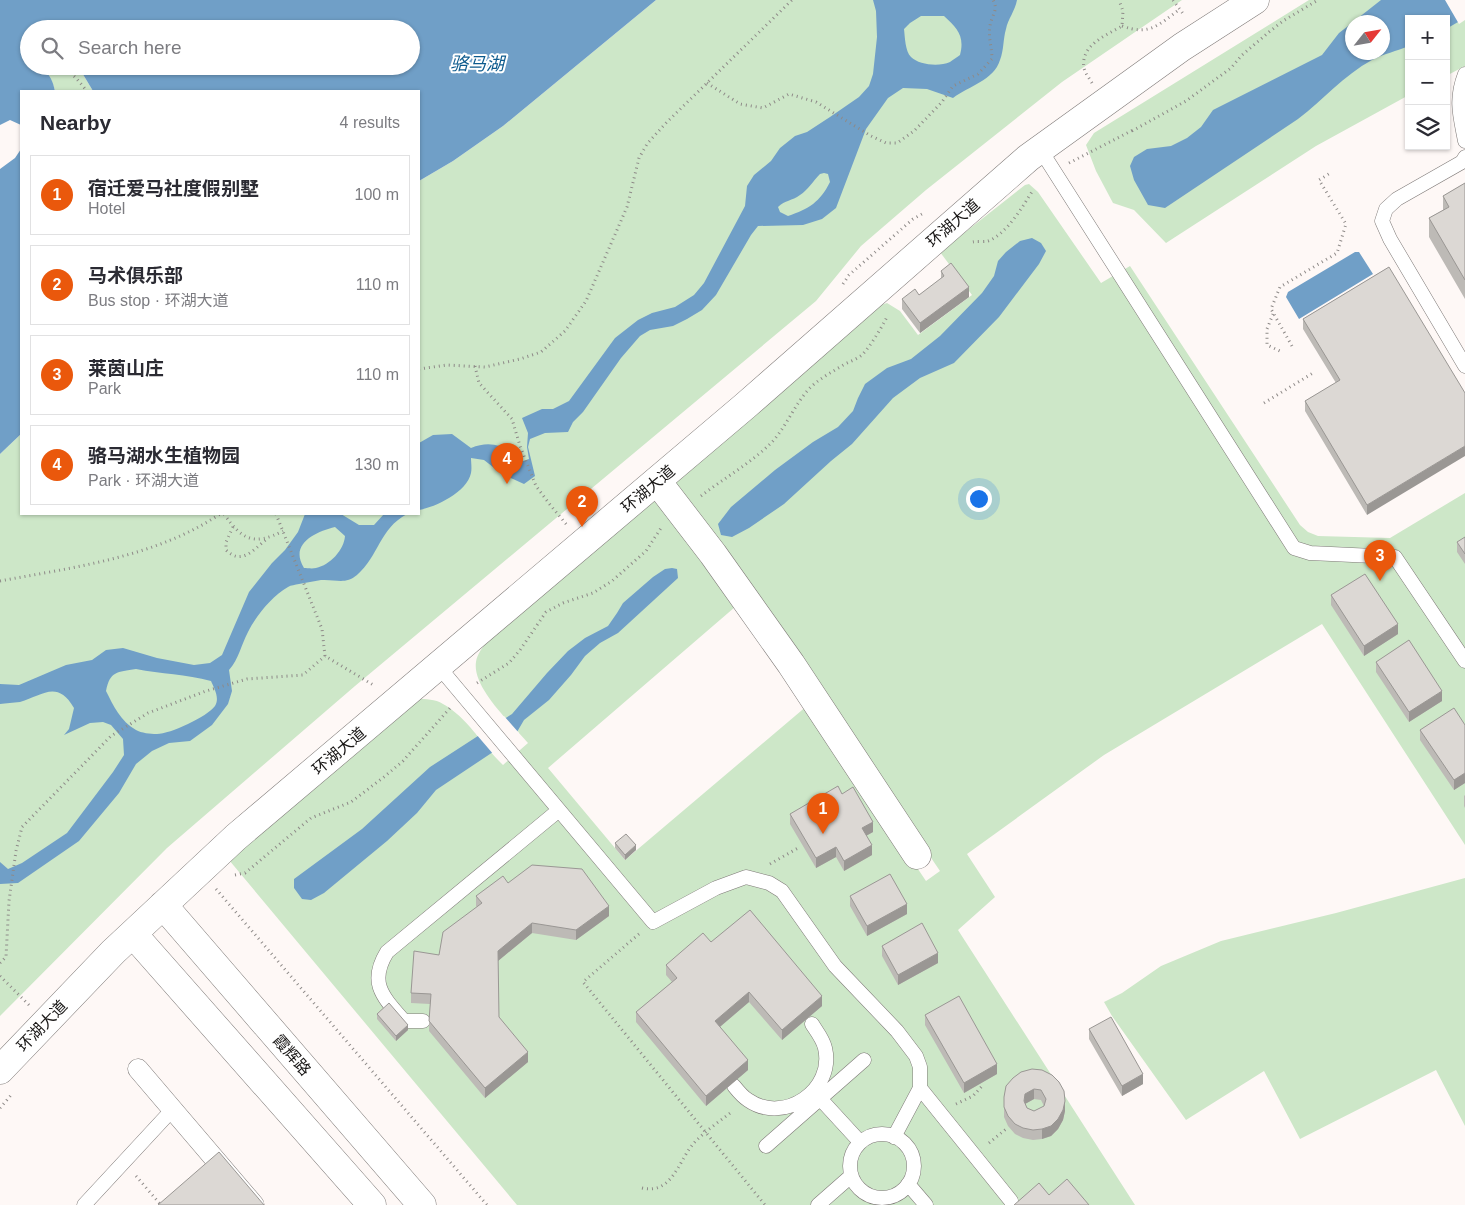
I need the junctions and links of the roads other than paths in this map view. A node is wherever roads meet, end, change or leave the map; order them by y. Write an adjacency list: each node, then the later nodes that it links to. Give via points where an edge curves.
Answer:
1 (1255, 0): 4 (street, 环湖大道, via 1182,47)
2 (1465, 74): 3 (lane, via 1459,93)
3 (1465, 141)
4 (1040, 149): 7 (street, 环湖大道); 8 (lane, via 1294,548 1310,552 1395,557)
5 (1465, 157): 6 (lane, via 1462,162 1397,199 1386,209 1382,221)
6 (1465, 366)
7 (657, 481): 9 (street, 环湖大道); 11 (street, via 791,664)
8 (1465, 661)
9 (438, 667): 10 (lane); 12 (street, 环湖大道, via 244,831)
10 (559, 810): 14 (lane, via 387,952 381,961 378,987 385,999 404,1021); 20 (lane, via 653,922 716,888 746,877 782,891 835,966 909,1046 920,1067)
11 (918, 855)
12 (163, 905): 13 (street, 环湖大道); 33 (street, 霞辉路)
13 (133, 934): 18 (street, 环湖大道); 32 (street)
14 (423, 1022)
15 (812, 1024): 21 (lane, via 824,1046 826,1062)
16 (864, 1060): 21 (lane)
17 (138, 1069): 22 (street)
18 (0, 1070)
19 (734, 1086): 21 (lane, via 747,1100 768,1109 784,1108)
20 (920, 1088): 23 (lane); 29 (lane)
21 (817, 1095): 24 (lane); 25 (lane)
22 (172, 1110): 30 (lane); 31 (street)
23 (894, 1137): 24 (lane, via 876,1134); 27 (lane, via 902,1142 912,1157 914,1166)
24 (860, 1142): 26 (lane, via 851,1158)
25 (766, 1146)
26 (851, 1176): 28 (lane); 34 (lane)
27 (908, 1184): 28 (lane, via 901,1192); 35 (lane)
28 (873, 1201)
29 (1011, 1201)
30 (84, 1205)
31 (254, 1205)
32 (372, 1205)
33 (422, 1205)
34 (818, 1205)
35 (926, 1205)

